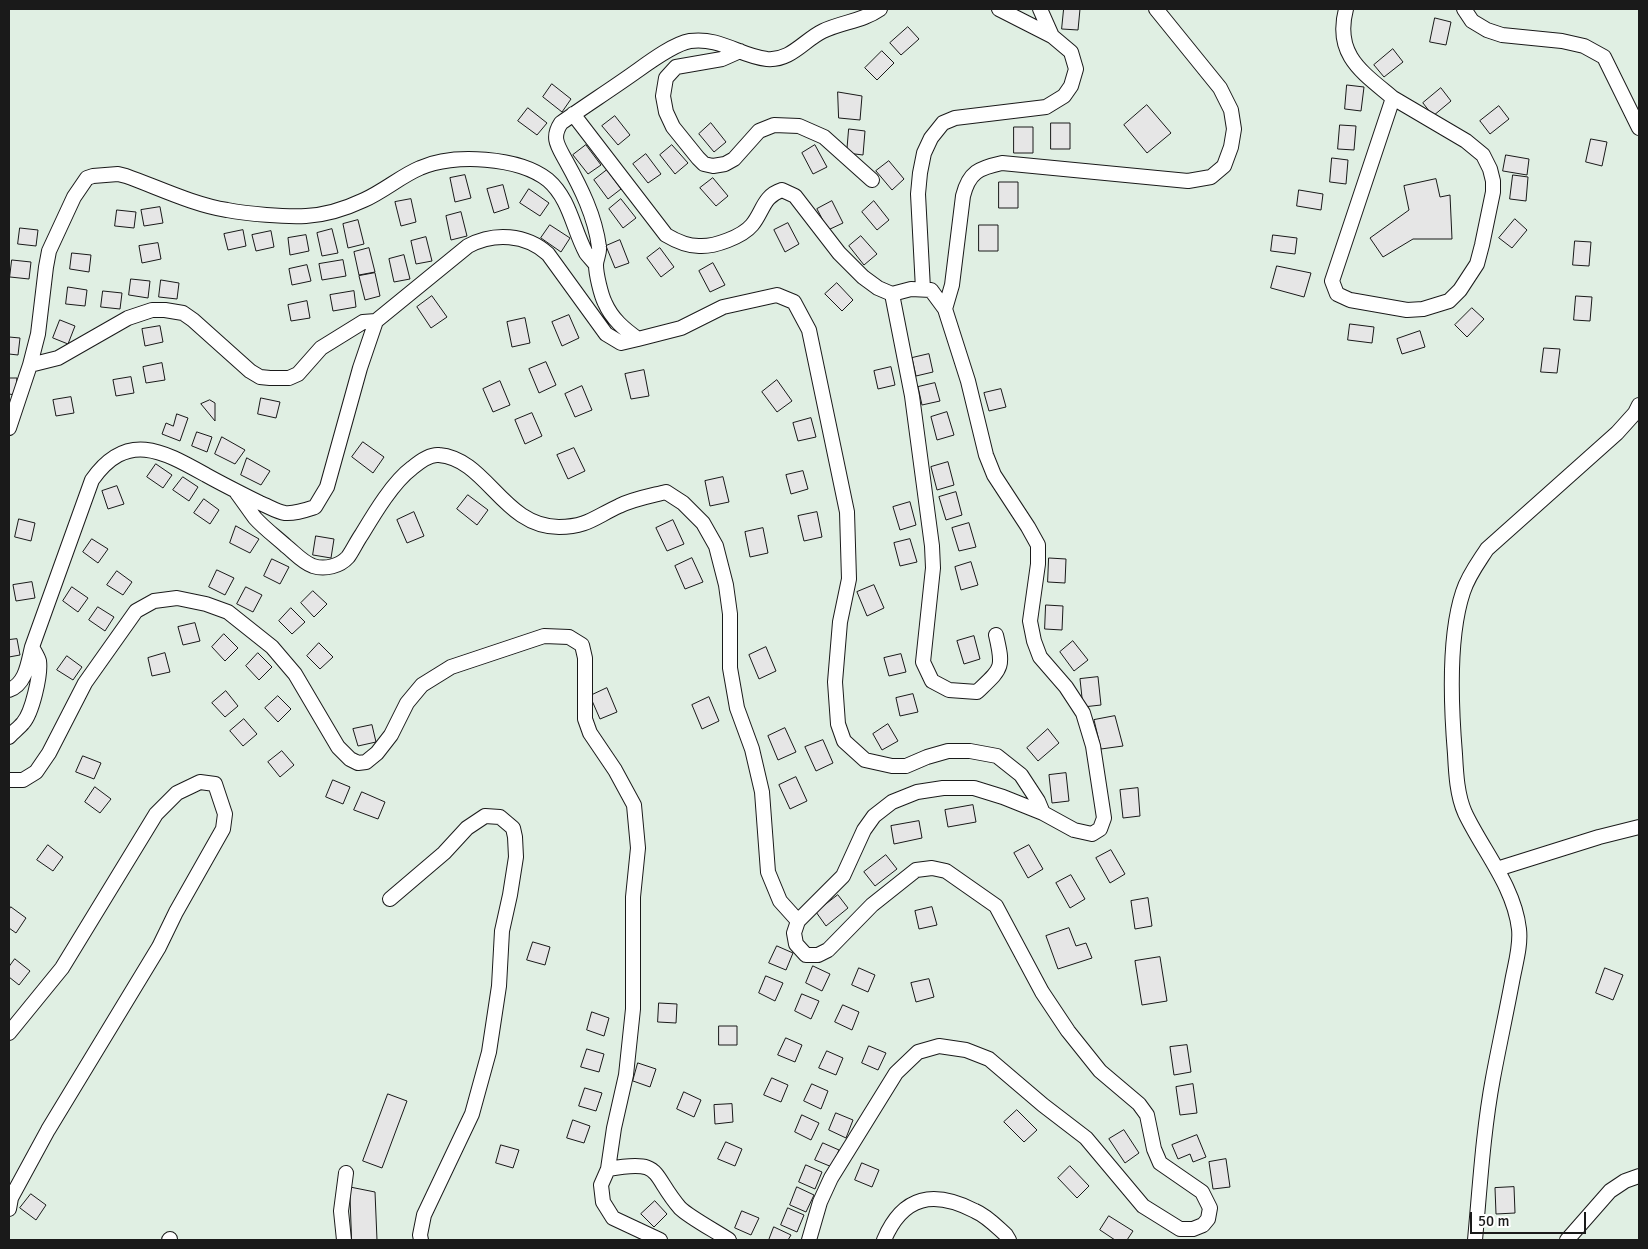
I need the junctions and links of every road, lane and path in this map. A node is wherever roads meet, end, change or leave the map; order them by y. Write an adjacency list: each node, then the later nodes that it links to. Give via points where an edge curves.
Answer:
1 (880, 9): 8 (street, via 823,31 786,57 767,59)
2 (999, 9): 7 (street)
3 (1040, 9): 7 (street)
4 (1156, 9): 16 (street, via 1220,88 1231,110 1234,129 1224,166 1211,177 1188,181 1002,163 986,166 966,182 952,285)
5 (1346, 9): 9 (street, via 1344,38 1350,58 1360,71)
6 (1464, 9): 11 (street, via 1472,22 1487,30 1584,46 1604,57)
7 (1052, 36): 14 (street, via 1071,52 1076,69 1064,96 1046,107 955,118 942,123 931,138 924,153 918,194)
8 (740, 51): 10 (street, via 721,43 688,42 664,53); 12 (street, via 722,59 676,67 666,78 663,96 666,112 673,127 704,164 725,164 759,131 774,125 799,126 824,137)
9 (1393, 98): 9 (street, via 1483,154 1493,181 1477,264 1449,301 1423,309 1408,310 1350,300 1337,294 1332,281)
10 (573, 114): 13 (street, via 561,123 556,137 594,221 600,249); 15 (street, via 666,234 675,241 701,246 729,240 747,230 763,205 775,192 782,190 801,202 839,253 863,277)
11 (1639, 128)
12 (872, 180)
13 (596, 265): 18 (street, via 605,302 620,325); 19 (street, via 586,254 561,194 547,180 523,167 492,159 432,163 364,200 308,216 227,210 126,176 93,176 87,178 74,197 49,252 38,334)
14 (923, 289): 15 (street); 16 (street, via 931,290)
15 (892, 294): 23 (street, via 912,396 932,546 933,568 923,662 932,680 949,690 978,692 997,673 1001,658)
16 (945, 309): 28 (street, via 968,381 986,455 994,475 1038,545 1030,621 1034,641 1040,657 1083,713 1093,746 1104,818 1100,829 1092,834 1074,830)
17 (376, 321): 18 (street, via 468,246 497,236 537,244 548,254 606,334 621,343); 19 (street, via 363,322 321,348 298,374 289,378 260,377 194,320 183,313 165,310 152,310 128,318 58,358); 22 (street, via 327,488 315,507 284,513)
18 (638, 340): 28 (street, via 681,328 723,307 777,295 794,302 809,330 847,512 849,579 840,622 835,682 838,724 844,741 865,760 892,766 906,766 948,751 997,756 1021,775)
19 (30, 365): 21 (street)
20 (1639, 405): 30 (street, via 1617,433 1487,549 1463,592 1452,660 1456,780 1464,812)
21 (9, 428)
22 (235, 491): 24 (street, via 174,457 147,449 120,454 109,460 92,480); 32 (street, via 256,519 302,561 326,567 338,565 348,557 378,508 406,472 437,455 459,460 515,511 534,523 578,526 620,505 666,492 683,503 703,523 716,546 729,604 730,668 737,708 752,749 762,792 768,872 780,902)
23 (996, 635)
24 (32, 647): 25 (street, via 20,683); 26 (street, via 39,671 29,714)
25 (9, 690)
26 (9, 737)
27 (9, 780): 34 (street, via 23,780 36,772 86,683 136,611 154,601 177,598 228,612 272,648 295,674 338,747 358,763 366,762 377,753 391,735 407,703 422,685 451,667 544,636 569,637 582,645 585,719 590,733 634,805 638,848 633,1009 626,1075)
28 (1043, 814): 32 (street, via 974,788 917,792 892,802 874,816 864,830 843,876)
29 (1639, 827): 30 (street)
30 (1497, 869): 45 (street, via 1513,904 1520,930 1484,1137)
31 (390, 899): 39 (street, via 444,853 467,828 486,816 500,817 513,828 516,857 502,930 499,986 488,1052 472,1114 424,1215)
32 (798, 921): 42 (street, via 794,934 796,944 806,954 818,955 828,950 872,905 916,870 932,868 946,871 996,906 1042,992 1068,1031 1100,1071 1147,1114 1160,1163 1202,1192 1210,1208 1203,1225 1180,1229 1144,1206 1086,1138 989,1059 966,1050 939,1046 918,1052 896,1072 831,1178)
33 (9, 1032): 37 (street, via 62,968 156,814 177,793 200,782 215,784 225,814 222,829 159,947 48,1130 11,1198)
34 (608, 1169): 40 (street, via 601,1185 603,1202 613,1218); 41 (street, via 646,1165 656,1172 681,1209)
35 (346, 1173): 38 (street, via 341,1211)
36 (1639, 1176): 46 (street, via 1610,1191)
37 (9, 1209)
38 (344, 1240)
39 (421, 1240)
40 (660, 1240)
41 (728, 1240)
42 (809, 1240)
43 (884, 1240): 44 (street, via 890,1225 905,1209 919,1200 940,1198 976,1211)
44 (1009, 1240)
45 (1475, 1240)
46 (1567, 1240)

